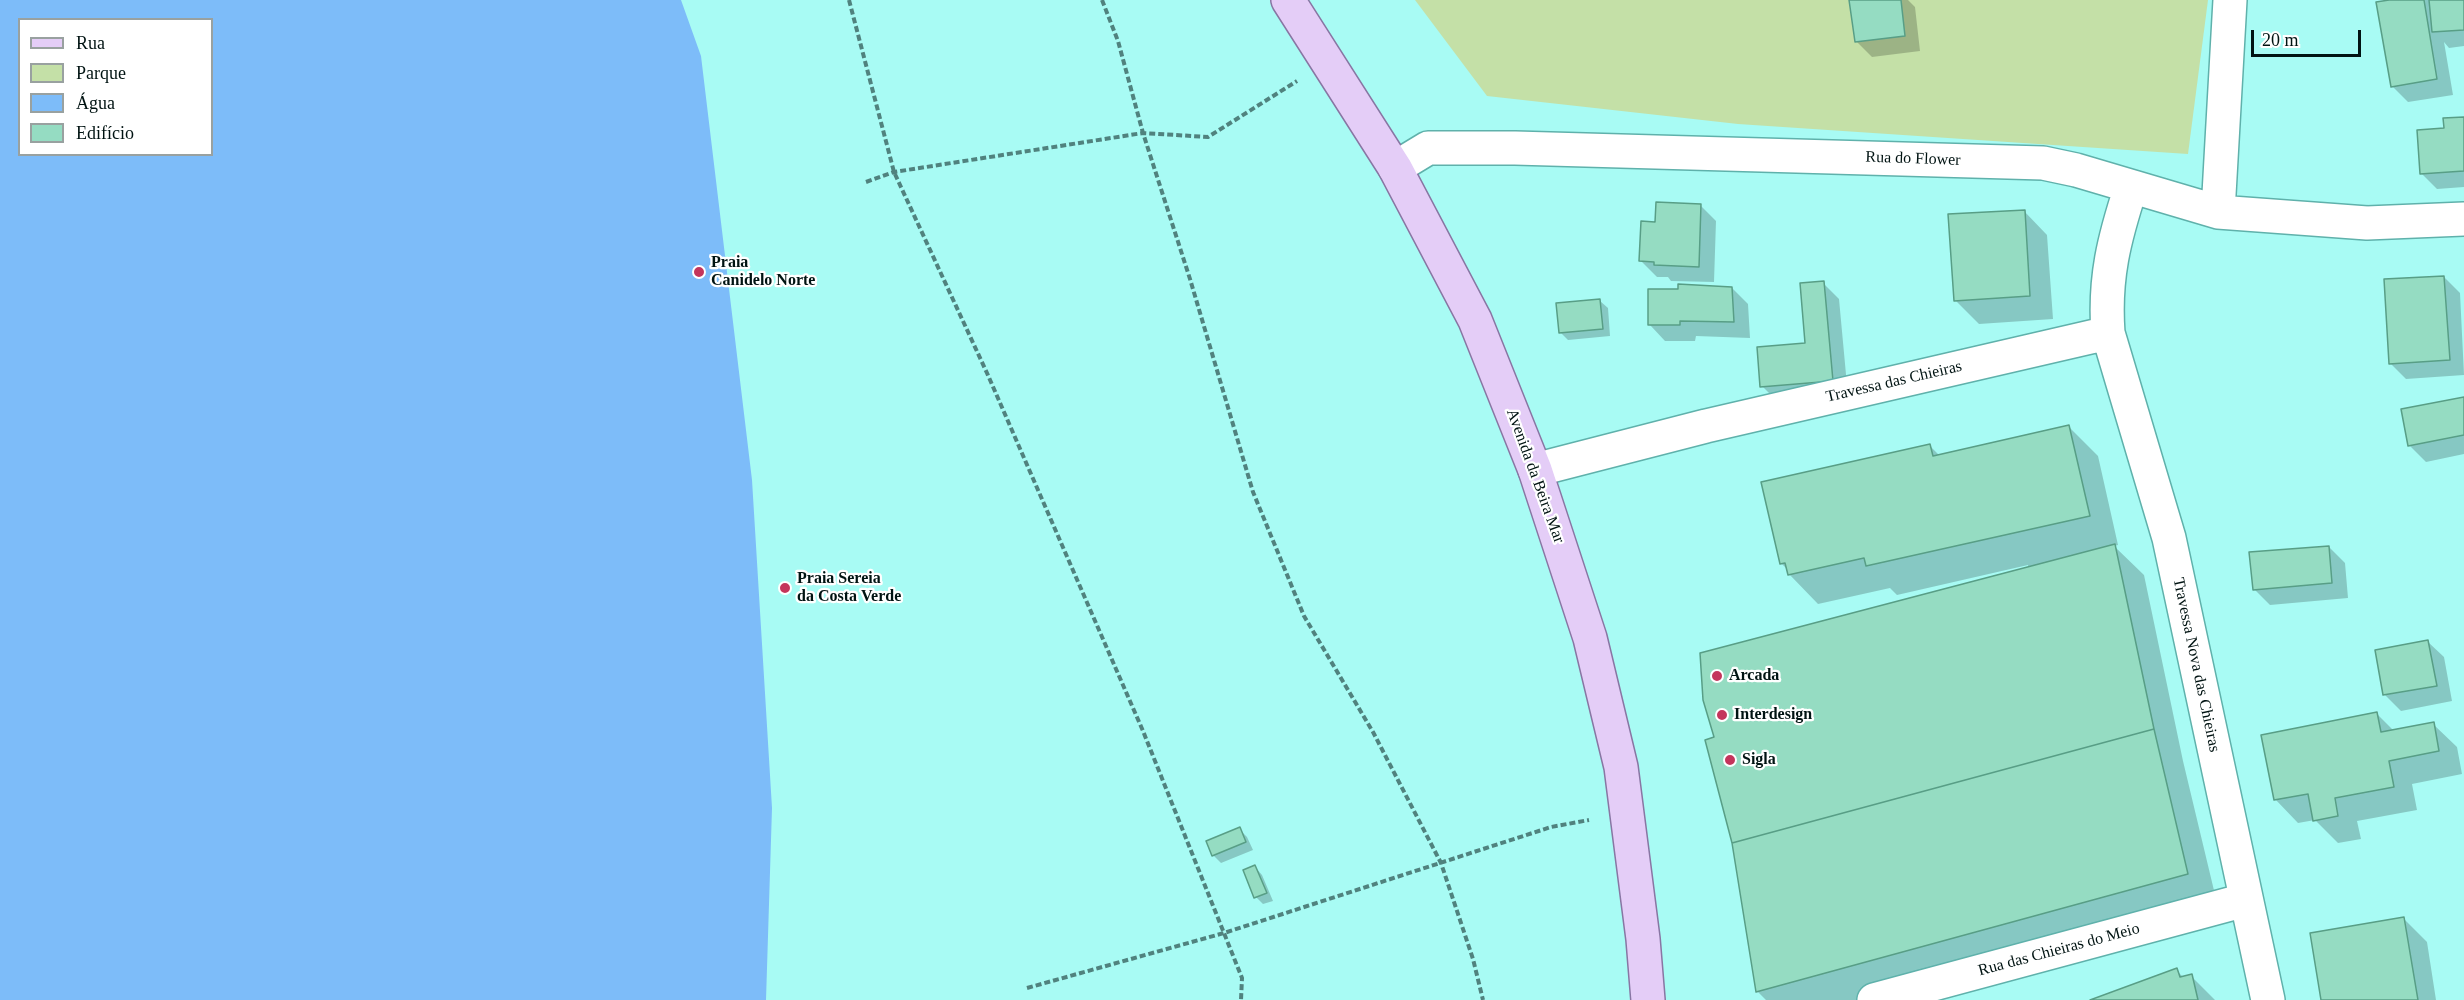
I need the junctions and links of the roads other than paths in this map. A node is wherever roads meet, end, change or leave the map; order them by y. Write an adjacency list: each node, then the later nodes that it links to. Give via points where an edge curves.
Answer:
1 (1288, 0): 3 (main road, Avenida da Beira Mar)
2 (2230, 0): 5 (street)
3 (1395, 168): 4 (street, Rua do Flower, via 1428,148 1526,149 2043,163); 8 (main road, Avenida da Beira Mar, via 1475,320)
4 (2130, 187): 5 (street, Rua do Flower); 7 (street, via 2113,243 2106,304)
5 (2218, 212): 6 (street, via 2367,223)
6 (2464, 219)
7 (2108, 333): 8 (street, Travessa das Chieiras, via 1706,426); 9 (street, Travessa Nova das Chieiras, via 2169,538)
8 (1535, 470): 10 (main road, Avenida da Beira Mar, via 1590,638 1621,767)
9 (2245, 900): 11 (street, Rua das Chieiras do Meio); 12 (street, Travessa Nova das Chieiras)
10 (1648, 1000)
11 (1874, 1000)
12 (2268, 1000)

